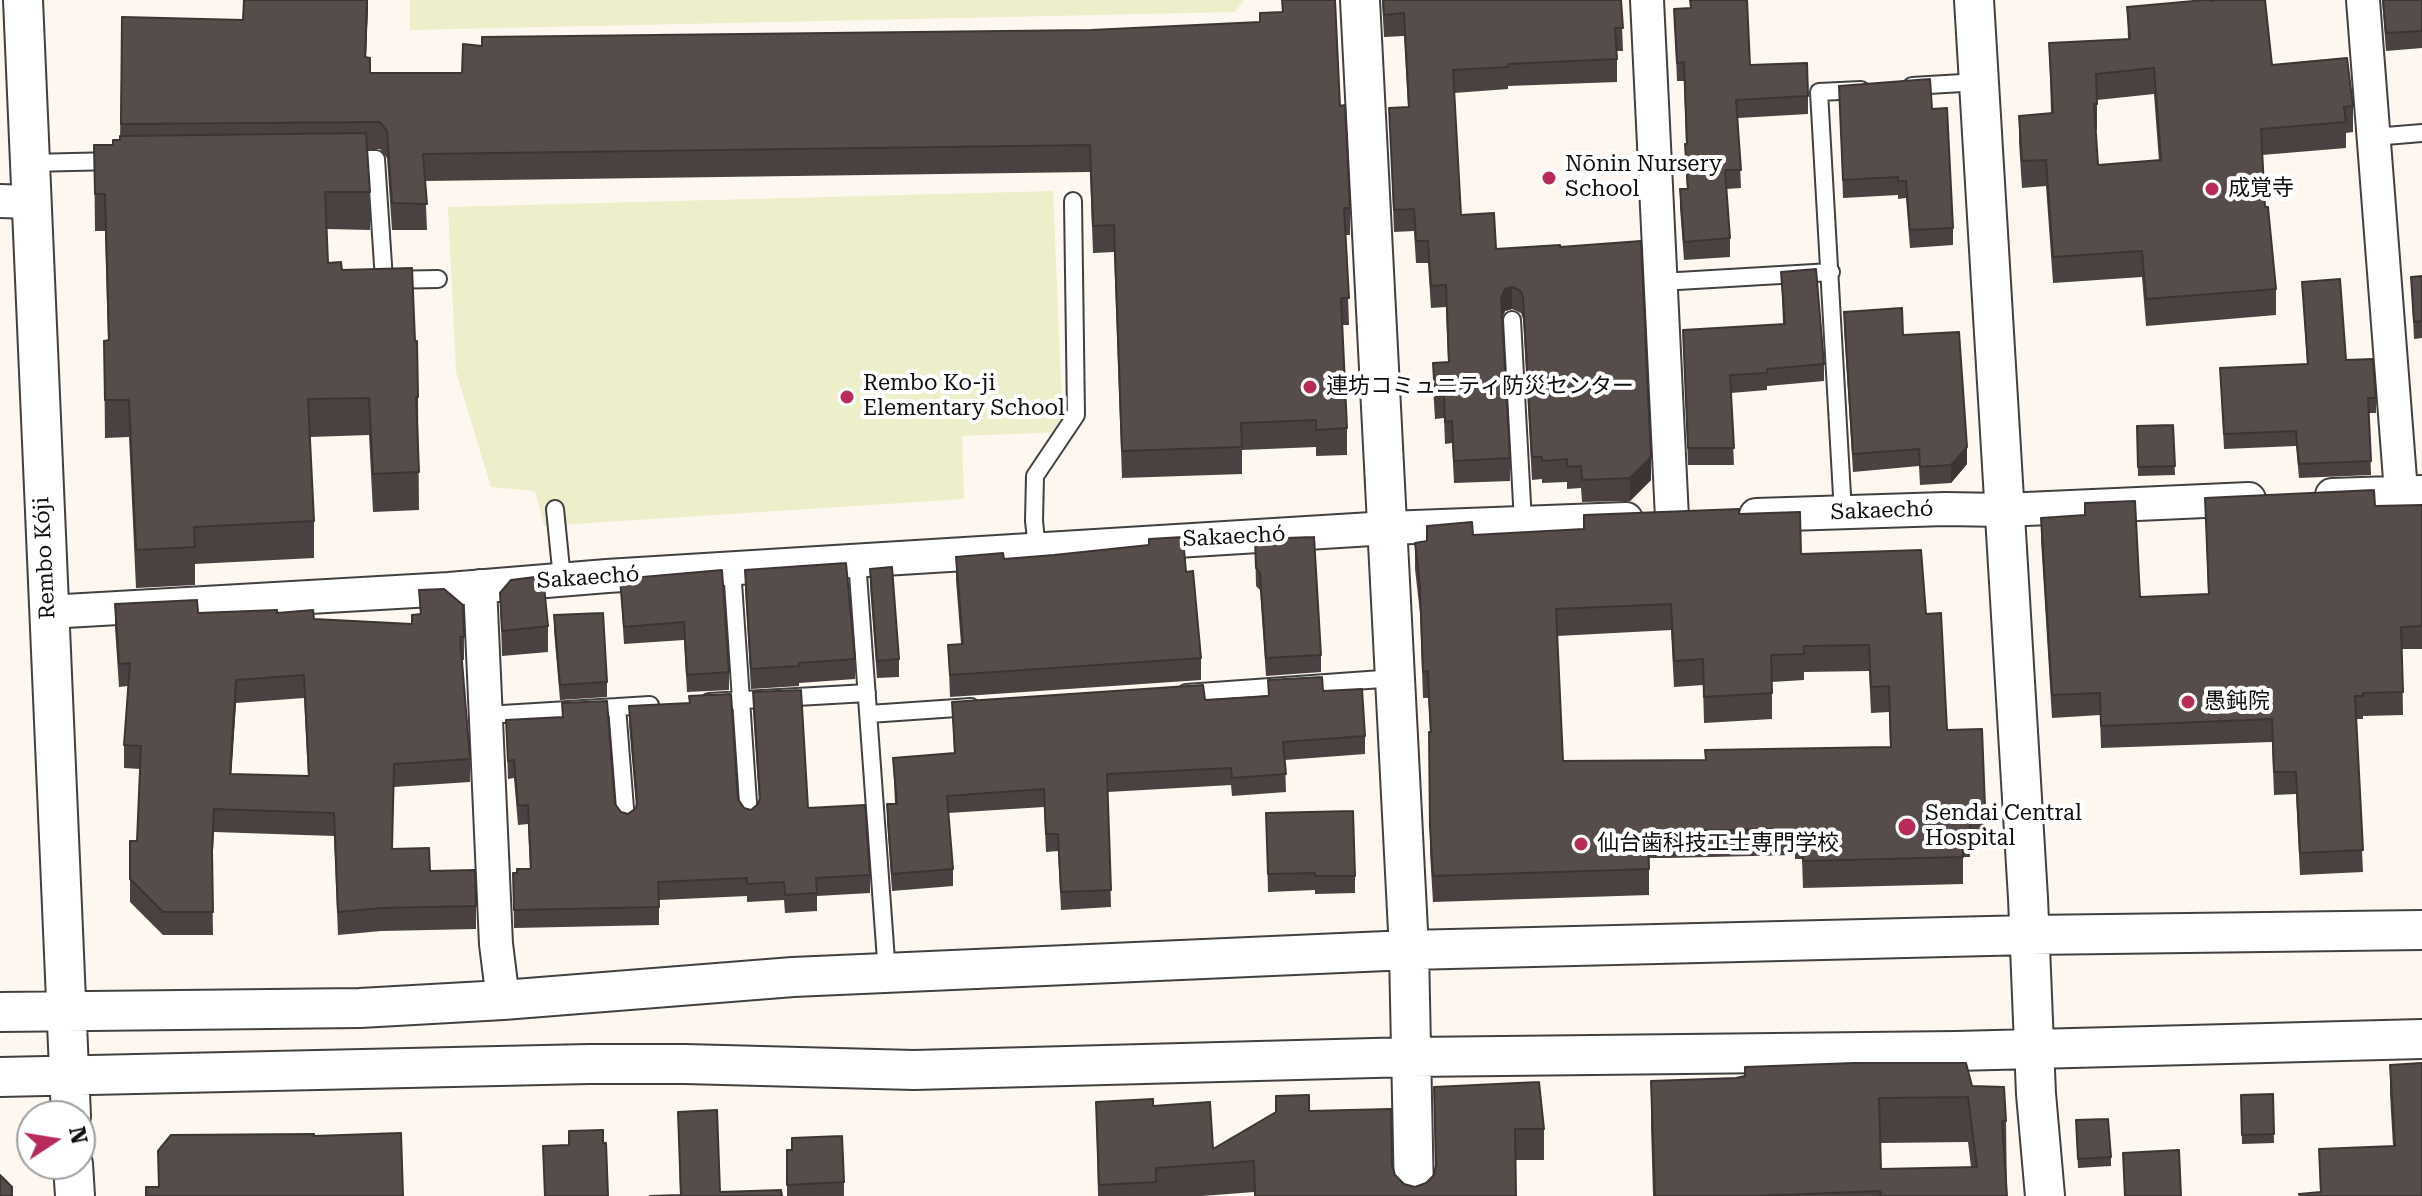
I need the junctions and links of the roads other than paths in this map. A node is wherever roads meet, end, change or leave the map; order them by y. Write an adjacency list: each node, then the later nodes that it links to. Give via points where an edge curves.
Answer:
1 (23, 0): 11 (street, Rembo Kóji)
2 (1360, 0): 26 (street)
3 (1647, 0): 16 (street)
4 (1974, 0): 6 (street)
5 (2363, 0): 8 (street)
6 (1979, 82): 14 (lane, via 1819,92); 22 (street)
7 (2422, 133): 8 (lane)
8 (2374, 137): 18 (street)
9 (330, 159): 15 (lane, via 376,159 384,280)
10 (131, 161): 11 (lane)
11 (28, 163): 12 (street, Rembo Kóji)
12 (15, 201): 32 (street, Rembo Kóji)
13 (1073, 201): 27 (lane, via 1076,415 1035,476)
14 (1831, 272): 16 (lane); 23 (lane)
15 (438, 279)
16 (1661, 282): 24 (street)
17 (1512, 320): 25 (lane)
18 (2412, 492): 19 (street)
19 (2306, 496)
20 (2274, 498): 22 (street, Sakaechó)
21 (555, 509): 30 (lane)
22 (2004, 510): 23 (street, Sakaechó); 46 (street)
23 (1843, 513): 24 (street, Sakaechó)
24 (1703, 517): 25 (street, Sakaechó)
25 (1523, 522): 26 (street, Sakaechó)
26 (1388, 528): 27 (street, Sakaechó); 33 (street)
27 (1037, 549): 28 (street, Sakaechó)
28 (857, 560): 29 (street, Sakaechó); 34 (lane)
29 (732, 568): 30 (street, Sakaechó); 36 (lane)
30 (562, 579): 31 (street, Sakaechó)
31 (480, 586): 32 (street, Sakaechó); 42 (street)
32 (48, 612): 51 (street, Rembo Kóji)
33 (1396, 678): 35 (lane); 47 (street)
34 (867, 693): 36 (lane); 41 (lane)
35 (1172, 693)
36 (741, 700): 37 (lane); 43 (lane)
37 (696, 703)
38 (666, 705): 39 (lane)
39 (617, 707): 42 (lane); 44 (lane)
40 (981, 707): 41 (lane)
41 (869, 714): 48 (lane)
42 (486, 715): 49 (street)
43 (749, 817)
44 (626, 821)
45 (2422, 930): 46 (street)
46 (2030, 935): 47 (street); 53 (street)
47 (1409, 950): 48 (street); 54 (street)
48 (887, 974): 49 (street)
49 (503, 1000): 51 (street, via 360,1008)
50 (0, 1012): 51 (street)
51 (66, 1012): 56 (street, Rembo Kóji)
52 (2422, 1039): 53 (street)
53 (2035, 1049): 54 (street); 59 (street)
54 (1412, 1057): 56 (street, via 944,1070 589,1064); 58 (street)
55 (0, 1077): 56 (street)
56 (69, 1077): 57 (street, Rembo Kóji)
57 (70, 1100)
58 (1414, 1196)
59 (2045, 1196)

